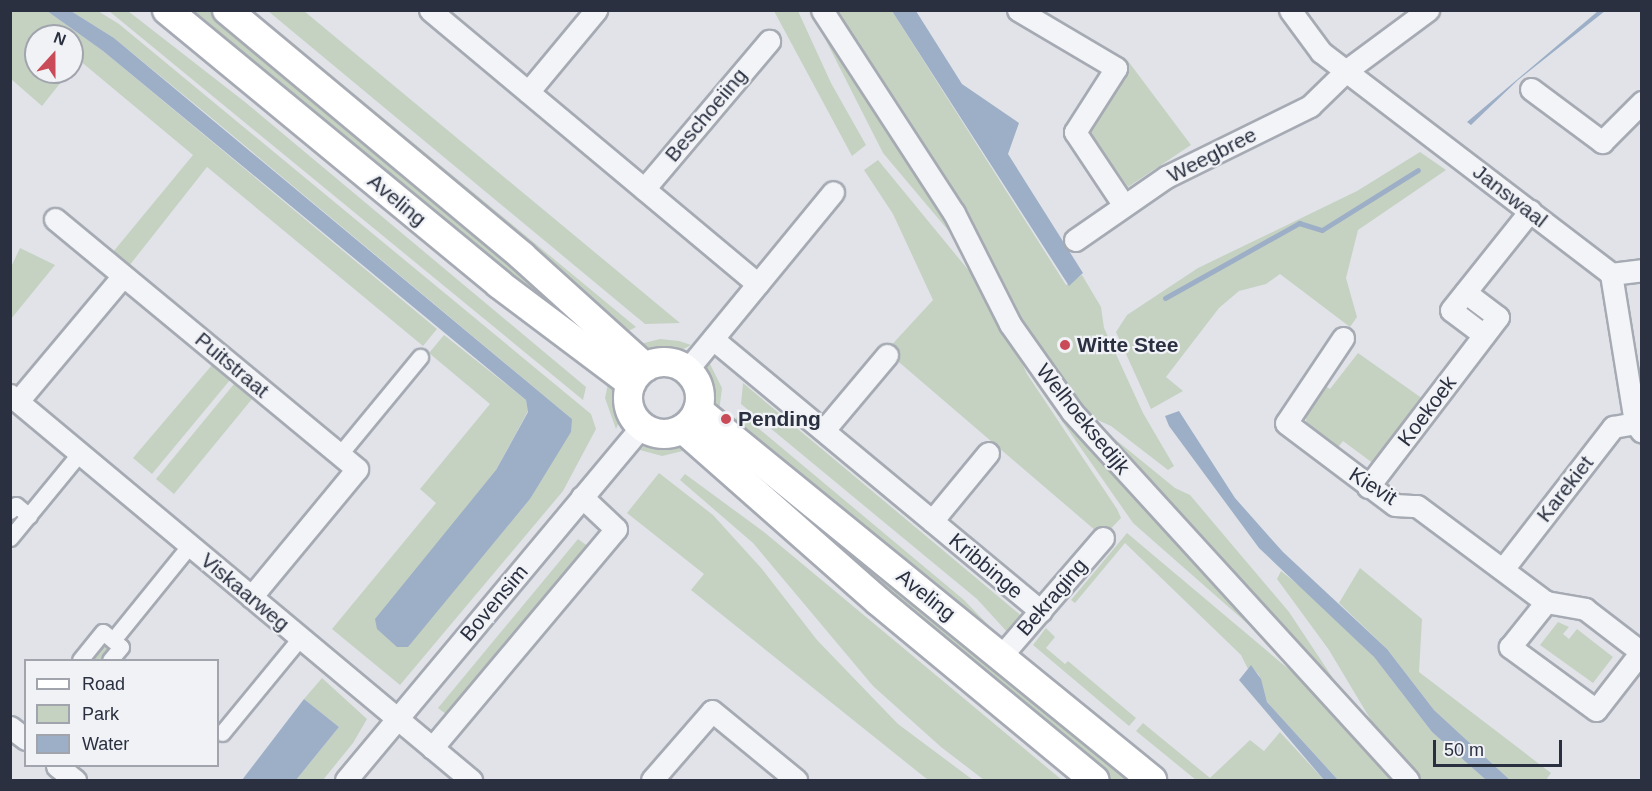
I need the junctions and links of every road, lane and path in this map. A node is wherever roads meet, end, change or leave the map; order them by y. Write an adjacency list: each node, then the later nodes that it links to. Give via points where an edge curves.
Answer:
1 (167, 10): 29 (main road, Aveling, via 499,284)
2 (227, 10): 29 (main road, Aveling, via 522,256)
3 (430, 10): 12 (street)
4 (596, 10): 12 (street)
5 (822, 10): 66 (street, Welhoeksedijk, via 954,213 1010,324 1072,412)
6 (1018, 10): 16 (street, via 1116,68 1075,132)
7 (1290, 10): 10 (street, Janswaal, via 1321,52)
8 (1428, 10): 10 (street, Weegbree)
9 (769, 41): 14 (street, Beschoeiing)
10 (1347, 70): 16 (street, Weegbree, via 1310,106 1166,177); 17 (street, Janswaal)
11 (1531, 88): 13 (street, via 1602,142)
12 (528, 92): 14 (street)
13 (1641, 102)
14 (644, 189): 23 (street)
15 (833, 192): 23 (street)
16 (1123, 204): 19 (street, Weegbree)
17 (1530, 211): 21 (street, Janswaal); 38 (street, Koekoek, via 1465,292 1498,317)
18 (55, 219): 22 (street, Puitstraat)
19 (1076, 240)
20 (1641, 270): 21 (street)
21 (1611, 274): 33 (street)
22 (123, 276): 30 (street); 37 (street, Puitstraat)
23 (758, 284): 25 (street)
24 (1343, 338): 38 (street, Kievit, via 1286,423)
25 (713, 339): 28 (street); 34 (street, Kribbinge)
26 (887, 355): 34 (street)
27 (420, 357): 37 (street)
28 (687, 370): 29 (main road, via 671,362); 31 (main road, via 699,388)
29 (638, 375): 32 (main road, via 631,411)
30 (14, 398): 36 (street, Viskaarweg)
31 (691, 419): 32 (main road, via 666,434); 52 (main road, Aveling); 64 (main road, Aveling, via 878,601)
32 (642, 426): 39 (street, Bovensim)
33 (1638, 427): 46 (street, Karekiet, via 1613,427)
34 (824, 430): 42 (street, Kribbinge)
35 (988, 453): 42 (street, Kribbinge)
36 (79, 454): 41 (street); 45 (street, Viskaarweg)
37 (340, 454): 47 (street, Puitstraat, via 357,469)
38 (1368, 487): 46 (street, Kievit, via 1395,505 1418,506)
39 (582, 497): 55 (street, Bovensim); 57 (street, via 616,529)
40 (10, 511): 41 (street, via 16,505)
41 (29, 516): 43 (street)
42 (932, 521): 49 (street, Kribbinge)
43 (10, 538)
44 (1103, 538): 49 (street, Bekraging)
45 (189, 546): 47 (street, Viskaarweg); 51 (street, Viskaarweg)
46 (1503, 569): 48 (street, Kievit)
47 (251, 597): 50 (street, Viskaarweg)
48 (1546, 602): 48 (street, Kievit, via 1510,647 1596,710 1641,652 1585,609)
49 (1041, 611): 52 (street, Bekraging)
50 (300, 638): 55 (street, Viskaarweg); 56 (street, Viskaarweg)
51 (113, 640): 53 (street, via 103,632); 54 (street, via 121,647)
52 (1001, 656): 65 (main road, Aveling)
53 (81, 659)
54 (111, 659)
55 (397, 719): 57 (street, Viskaarweg); 60 (street, Bovensim)
56 (222, 733)
57 (432, 748): 61 (street, Viskaarweg)
58 (59, 767): 59 (street)
59 (75, 780)
60 (346, 780)
61 (471, 780)
62 (652, 780): 63 (street, via 712,711)
63 (796, 780)
64 (1094, 780)
65 (1152, 780)
66 (1408, 780)

